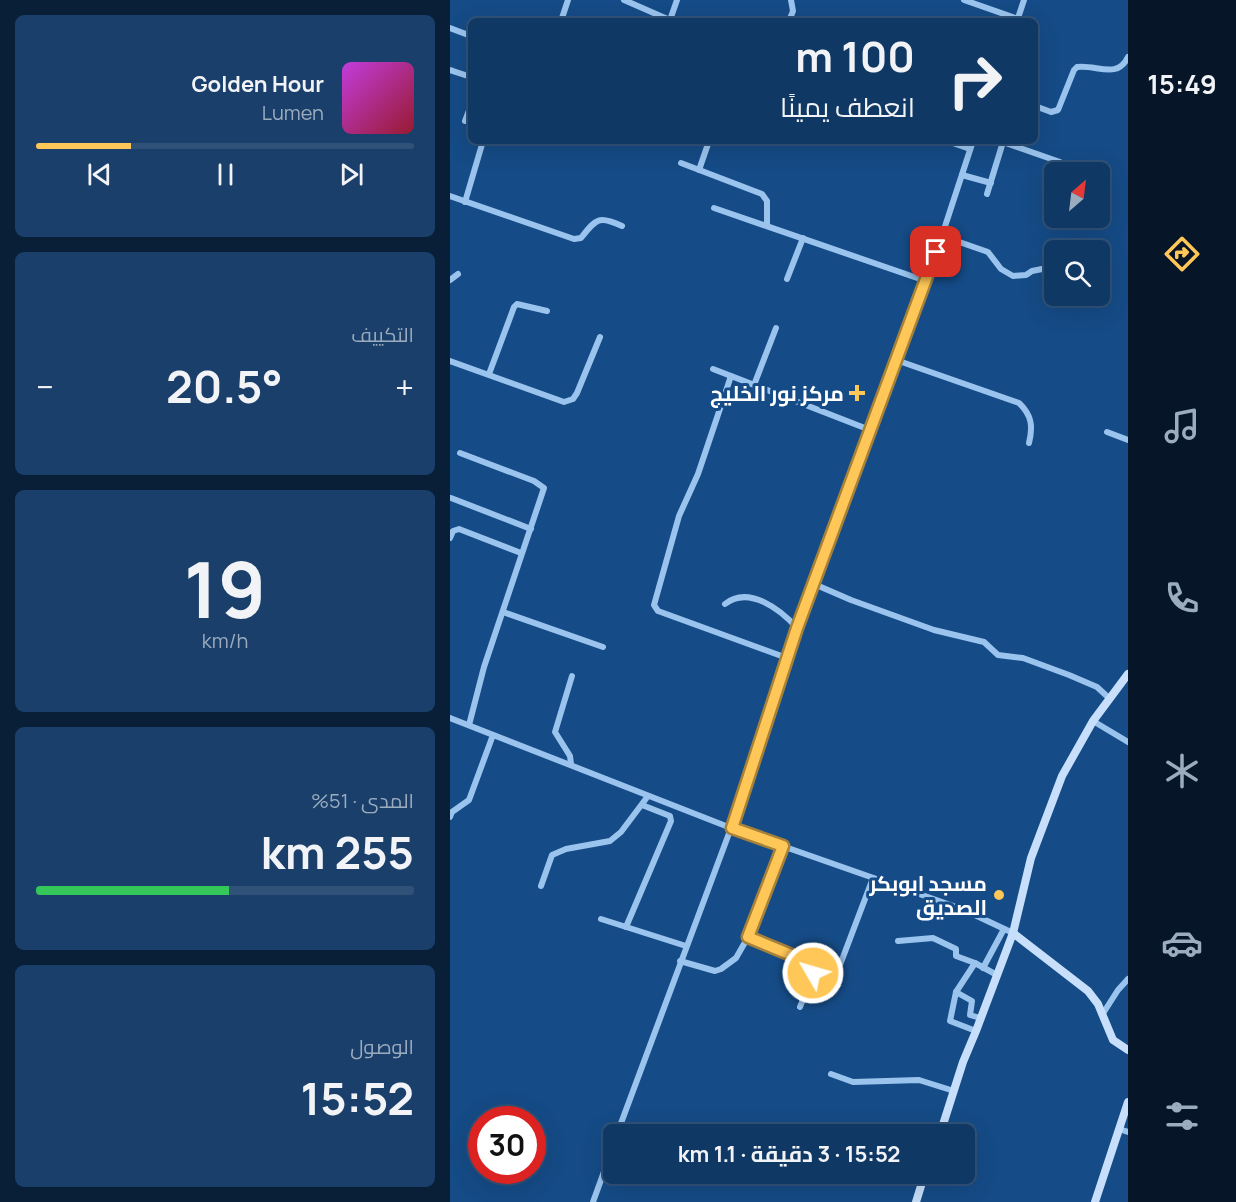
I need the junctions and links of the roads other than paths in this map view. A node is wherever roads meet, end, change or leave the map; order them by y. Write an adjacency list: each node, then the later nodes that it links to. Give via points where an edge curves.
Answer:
1 (568, 0): 7 (street)
2 (624, 0): 8 (street)
3 (677, 0): 9 (street)
4 (791, 0): 10 (street)
5 (964, 0): 11 (street)
6 (1024, 0): 12 (street)
7 (562, 18)
8 (664, 18)
9 (672, 18)
10 (790, 18)
11 (1012, 18)
12 (1018, 18)
13 (450, 28): 14 (street)
14 (468, 35)
15 (1128, 57): 18 (street, via 1113,71 1077,67 1058,110)
16 (450, 70): 17 (street)
17 (468, 76)
18 (1038, 107)
19 (468, 112): 20 (street)
20 (465, 120)
21 (482, 144): 35 (street)
22 (708, 144): 30 (street)
23 (956, 144): 27 (street)
24 (972, 144): 27 (street)
25 (1001, 144): 32 (street)
26 (1008, 144): 28 (street)
27 (970, 149): 31 (street)
28 (1060, 162)
29 (681, 163): 30 (street)
30 (699, 170): 37 (street, via 762,194 767,201)
31 (962, 175): 32 (street); 39 (street)
32 (991, 183): 33 (street)
33 (987, 194)
34 (450, 196): 35 (street)
35 (465, 202): 38 (street, via 574,239 581,238 598,220)
36 (714, 208): 37 (street)
37 (767, 225): 40 (street)
38 (622, 226)
39 (942, 236): 41 (street, via 988,252 1001,269 1013,276); 45 (street)
40 (803, 238): 43 (street); 45 (street)
41 (1044, 269)
42 (458, 274): 44 (street)
43 (787, 279)
44 (450, 280)
45 (926, 281): 49 (street)
46 (547, 311): 52 (street, via 517,304 514,307)
47 (776, 328): 54 (street)
48 (600, 337): 52 (street, via 577,393 569,400 557,401)
49 (896, 360): 55 (street); 58 (street, via 1019,404 1032,426)
50 (450, 361): 52 (street)
51 (713, 369): 53 (street)
52 (489, 374)
53 (731, 376): 54 (street); 69 (street, via 698,474 679,516 654,605 658,610)
54 (754, 385): 55 (street)
55 (870, 430): 64 (street)
56 (1107, 432): 57 (street)
57 (1128, 440)
58 (1029, 443)
59 (460, 453): 61 (street, via 544,488)
60 (451, 498): 61 (street)
61 (531, 530): 63 (street)
62 (450, 538): 63 (street, via 459,528)
63 (521, 553): 66 (street)
64 (814, 584): 67 (street); 72 (street, via 934,630 984,642 998,656 1023,658 1069,675 1097,687)
65 (726, 604): 67 (street, via 734,598 759,601 779,610)
66 (502, 612): 68 (street); 75 (street)
67 (797, 628): 69 (street)
68 (603, 647)
69 (787, 658): 82 (street)
70 (1128, 674): 72 (street)
71 (572, 676): 78 (street, via 555,732)
72 (1110, 699): 74 (street)
73 (450, 718): 75 (street)
74 (1093, 721): 77 (street); 88 (street, via 1055,795)
75 (469, 725): 76 (street)
76 (493, 735): 78 (street); 81 (street, via 469,800)
77 (1128, 742)
78 (571, 764): 79 (street)
79 (648, 796): 80 (street); 82 (street)
80 (642, 806): 85 (street, via 610,841 552,855); 87 (street, via 665,813 670,821)
81 (450, 817)
82 (732, 828): 83 (street); 91 (street)
83 (783, 846): 84 (street); 89 (street)
84 (873, 878): 88 (street, via 962,909); 96 (street, via 840,965 829,966)
85 (540, 886)
86 (601, 920): 87 (street)
87 (626, 927): 91 (street)
88 (1008, 931): 94 (street); 95 (street); 100 (street, via 1088,991)
89 (748, 937): 92 (street, via 736,958 721,969 715,971); 96 (street, via 811,965)
90 (898, 941): 93 (street, via 933,938 956,949 956,956)
91 (686, 946): 92 (street)
92 (680, 961): 107 (street)
93 (975, 963): 94 (street); 98 (street)
94 (983, 968): 95 (street)
95 (997, 975): 101 (street)
96 (810, 980): 99 (street)
97 (1128, 980): 100 (street)
98 (956, 992): 101 (street, via 972,1001 970,1015); 102 (street, via 950,1021)
99 (800, 1007)
100 (1102, 1015): 103 (street, via 1113,1040)
101 (980, 1018): 102 (street)
102 (976, 1031): 105 (street)
103 (1128, 1050)
104 (831, 1074): 105 (street, via 853,1082 919,1080)
105 (954, 1091): 108 (street)
106 (1128, 1102): 109 (street)
107 (621, 1124)
108 (943, 1124)
109 (1124, 1130): 114 (street)
110 (603, 1174): 112 (street)
111 (922, 1184): 113 (street)
112 (593, 1202)
113 (916, 1202)
114 (1095, 1202)

